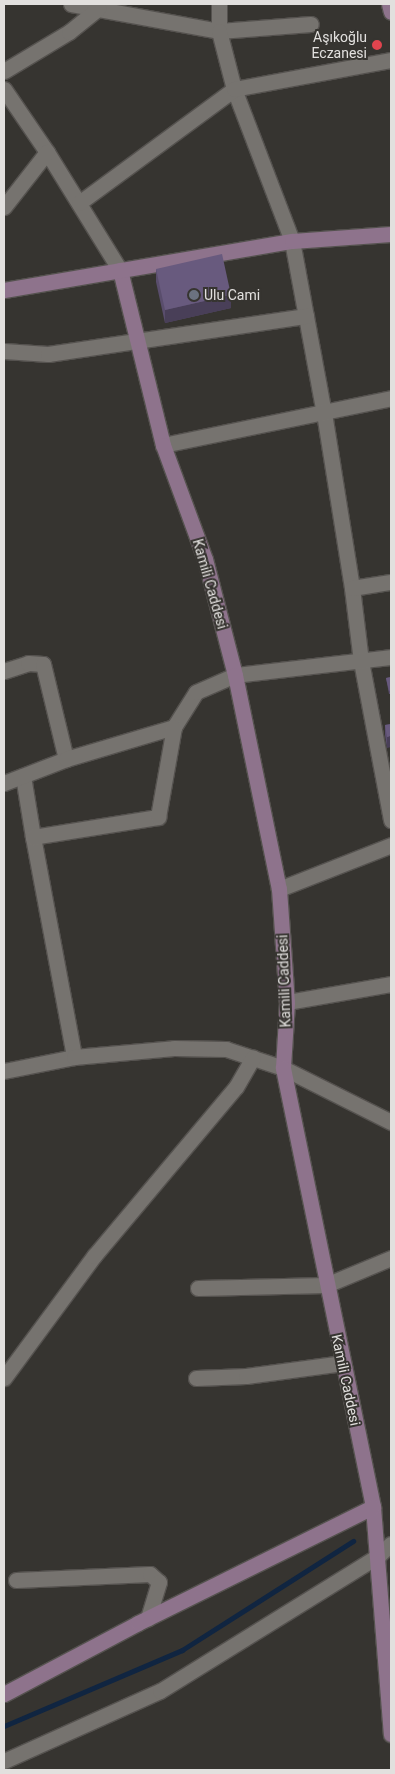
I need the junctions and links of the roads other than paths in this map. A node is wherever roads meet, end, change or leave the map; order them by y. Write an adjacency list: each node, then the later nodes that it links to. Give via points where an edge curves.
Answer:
1 (71, 4): 4 (street)
2 (219, 4): 7 (street)
3 (389, 4): 5 (street)
4 (108, 8): 7 (street); 9 (street)
5 (391, 12)
6 (311, 24): 7 (street)
7 (219, 31): 11 (street)
8 (391, 60): 11 (street)
9 (4, 71)
10 (4, 89): 12 (street)
11 (234, 89): 13 (street); 16 (street)
12 (47, 152): 13 (street); 14 (street)
13 (79, 203): 17 (street)
14 (4, 207)
15 (391, 234): 16 (street)
16 (292, 241): 17 (street); 19 (street)
17 (120, 270): 18 (street); 20 (street, Kamili Caddesi)
18 (4, 290)
19 (306, 316): 20 (street); 23 (street)
20 (138, 340): 21 (street, via 48,354); 24 (street, Kamili Caddesi)
21 (4, 351)
22 (391, 398): 23 (street)
23 (324, 412): 24 (street); 26 (street)
24 (163, 445): 30 (street, Kamili Caddesi, via 205,559)
25 (391, 582): 26 (street)
26 (352, 588): 28 (street)
27 (391, 657): 28 (street)
28 (361, 661): 30 (street); 35 (street)
29 (4, 671): 32 (street, via 28,663 43,664)
30 (235, 675): 31 (street, via 196,692); 38 (street, Kamili Caddesi)
31 (174, 727): 32 (street); 36 (street, via 158,817)
32 (66, 759): 33 (street)
33 (23, 776): 34 (street); 36 (street)
34 (4, 783)
35 (391, 820)
36 (33, 837): 41 (street)
37 (391, 845): 38 (street)
38 (279, 889): 40 (street, Kamili Caddesi)
39 (391, 984): 40 (street)
40 (288, 1002): 43 (street, Kamili Caddesi)
41 (74, 1057): 42 (street, via 174,1048 226,1049); 44 (street)
42 (253, 1058): 43 (street); 50 (street, via 236,1087 94,1256)
43 (284, 1068): 45 (street); 47 (street, Kamili Caddesi)
44 (4, 1071)
45 (391, 1122)
46 (391, 1258): 47 (street)
47 (326, 1285): 48 (street); 49 (street, Kamili Caddesi)
48 (198, 1288)
49 (343, 1363): 51 (street, via 246,1376); 52 (street, Kamili Caddesi)
50 (4, 1378)
51 (196, 1378)
52 (373, 1506): 54 (street, Kamili Caddesi); 56 (street)
53 (391, 1544): 54 (street)
54 (379, 1556): 58 (street, Kamili Caddesi); 59 (street, via 160,1692)
55 (16, 1580): 56 (street, via 150,1574 159,1582)
56 (148, 1618): 57 (street)
57 (4, 1694)
58 (391, 1734)
59 (4, 1761)

